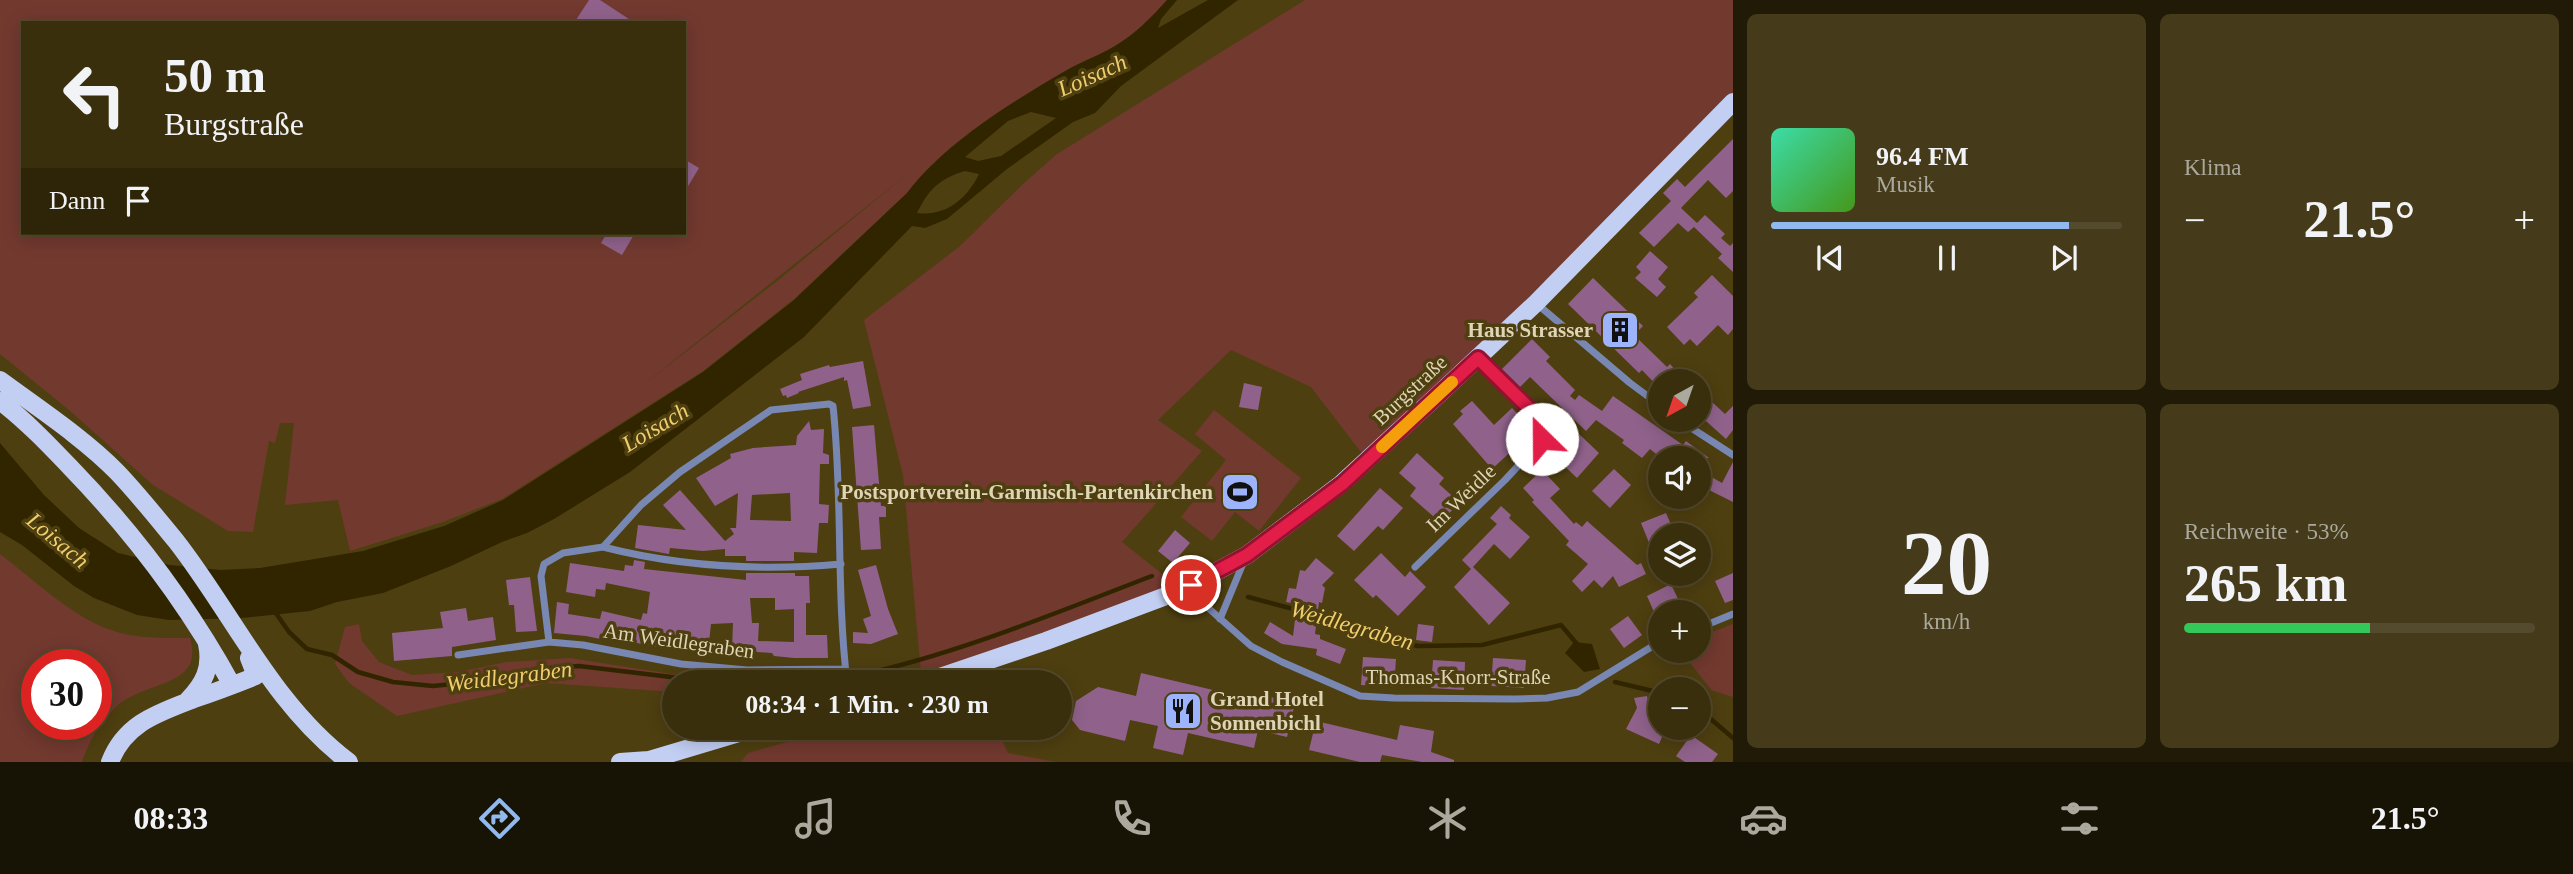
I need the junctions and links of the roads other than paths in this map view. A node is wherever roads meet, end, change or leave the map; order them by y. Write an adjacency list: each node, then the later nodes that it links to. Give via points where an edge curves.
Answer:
1 (1733, 102): 2 (main road, Burgstraße)
2 (1536, 303): 3 (main road, Burgstraße); 5 (street)
3 (1478, 358): 10 (main road, Burgstraße, via 1342,484); 12 (street, Im Weidle, via 1541,420 1542,439)
4 (0, 380): 17 (main road, via 116,471 176,541)
5 (1648, 396)
6 (0, 401): 18 (main road, via 34,429 139,543)
7 (1698, 432): 8 (street)
8 (1733, 455)
9 (603, 547): 11 (street, via 725,567); 11 (street, via 641,505 680,472 771,410 829,404 833,406 838,462); 19 (street, via 563,553 544,565 541,576)
10 (1247, 555): 13 (main road, Burgstraße); 15 (street)
11 (841, 564): 22 (street)
12 (1415, 567)
13 (1182, 590): 15 (street, Thomas-Knorr-Straße); 23 (main road, Burgstraße)
14 (1733, 614): 16 (street)
15 (1220, 619): 20 (street, Thomas-Knorr-Straße, via 1251,646 1360,696 1525,698 1578,692)
16 (1711, 623)
17 (234, 626): 24 (main road, via 256,676); 29 (main road, via 307,726)
18 (202, 633): 24 (main road); 25 (main road, via 208,671)
19 (549, 642): 21 (street, Am Weidlegraben); 22 (street, Am Weidlegraben, via 681,664 747,670)
20 (1648, 649)
21 (458, 655)
22 (845, 669)
23 (960, 670)
24 (232, 685): 25 (main road)
25 (186, 703): 28 (main road, via 141,722 117,747)
26 (716, 740): 27 (main road)
27 (646, 761): 30 (main road)
28 (110, 762)
29 (349, 762)
30 (620, 762)

